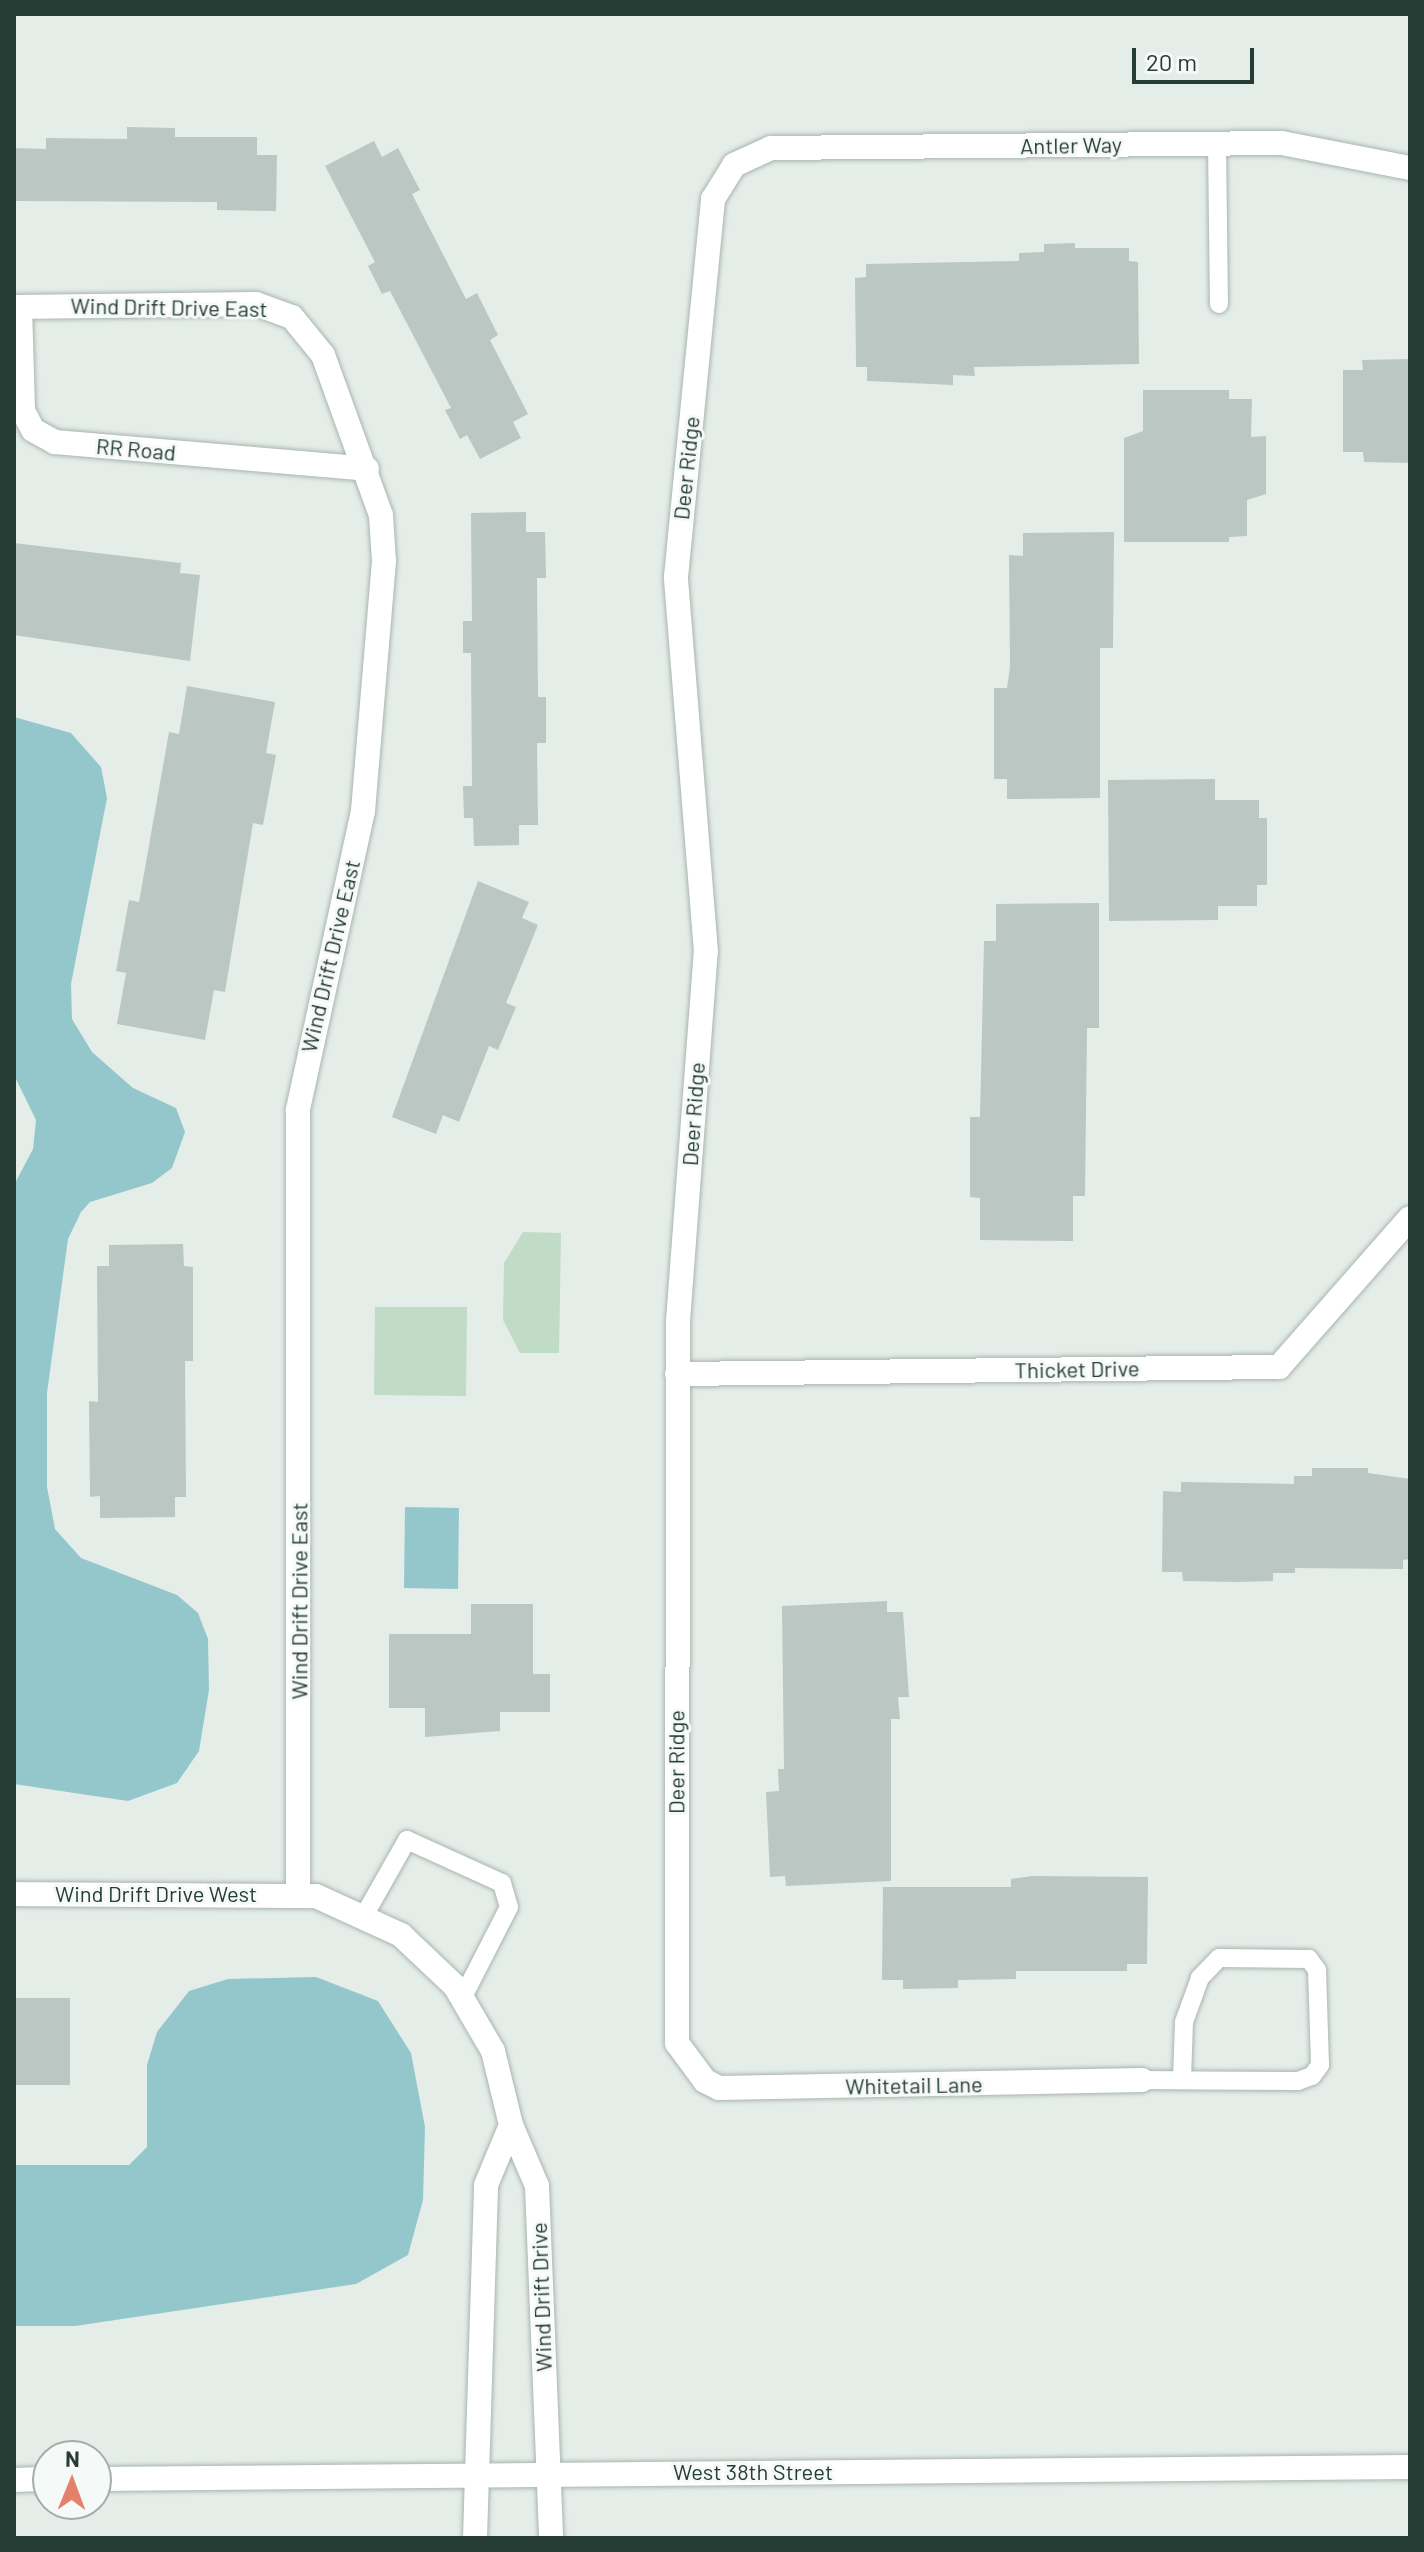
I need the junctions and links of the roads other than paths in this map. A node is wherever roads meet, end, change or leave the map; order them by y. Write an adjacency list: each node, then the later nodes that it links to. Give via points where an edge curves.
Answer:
1 (1217, 143): 2 (street, Antler Way, via 771,148); 3 (street, Antler Way, via 1282,143); 4 (lane)
2 (734, 165): 8 (street, Deer Ridge, via 713,199 676,577 706,952)
3 (1410, 168)
4 (1219, 304)
5 (17, 307): 6 (street, Wind Drift Drive East, via 275,307 319,345); 6 (street, RR Road, via 23,411 33,430 55,442)
6 (367, 469): 9 (street, Wind Drift Drive East, via 384,561 363,811 298,1110)
7 (1410, 1218): 8 (street, Thicket Drive, via 1279,1367)
8 (677, 1374): 13 (street, Deer Ridge, via 675,2035)
9 (298, 1893): 10 (street, Wind Drift Drive West); 11 (street, Wind Drift Drive)
10 (14, 1894)
11 (365, 1914): 12 (street, Wind Drift Drive, via 401,1935); 12 (lane, via 407,1840 502,1883 509,1907)
12 (463, 1997): 16 (street, Wind Drift Drive, via 493,2051)
13 (692, 2068): 15 (street, Whitetail Lane, via 719,2088)
14 (1182, 2079): 14 (lane, via 1312,2076 1320,2065 1320,2049 1317,1970 1309,1959 1219,1958 1200,1978 1184,2022); 15 (lane)
15 (1142, 2080)
16 (511, 2125): 18 (street, via 486,2185); 19 (street, Wind Drift Drive, via 537,2186)
17 (1410, 2467): 19 (street, West 38th Street)
18 (478, 2473): 19 (street, West 38th Street); 20 (street, West 38th Street); 21 (street)
19 (552, 2474): 22 (street, Wind Drift Drive)
20 (112, 2479)
21 (475, 2538)
22 (551, 2538)

